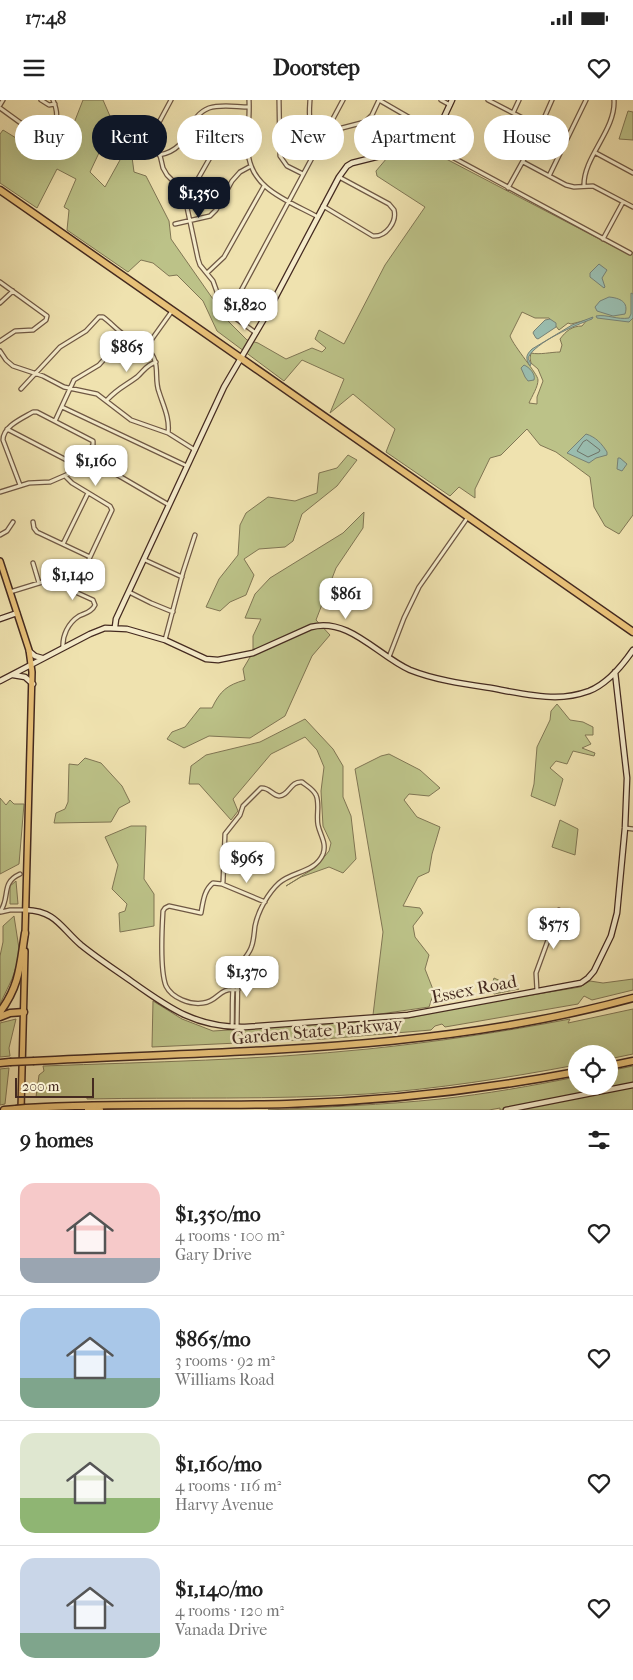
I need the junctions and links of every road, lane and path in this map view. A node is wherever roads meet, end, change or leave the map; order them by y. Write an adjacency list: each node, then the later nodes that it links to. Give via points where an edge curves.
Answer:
1 (3, 100): 17 (street)
2 (41, 100): 15 (street, via 48,105)
3 (171, 100): 21 (street)
4 (249, 100): 18 (street)
5 (279, 100): 42 (street, via 280,156 288,166)
6 (310, 100): 23 (street)
7 (342, 100): 24 (street)
8 (379, 100): 25 (street); 30 (street, via 365,122)
9 (442, 100): 16 (street)
10 (488, 100): 19 (street)
11 (519, 100): 19 (street)
12 (552, 100): 28 (street)
13 (586, 100): 43 (street)
14 (614, 100): 32 (street, via 613,111)
15 (54, 102): 20 (street)
16 (451, 102): 26 (street)
17 (0, 107): 29 (street)
18 (249, 107): 22 (street); 31 (street, via 208,109 197,117 177,148)
19 (513, 113): 27 (street)
20 (57, 115)
21 (164, 115)
22 (249, 115)
23 (309, 115)
24 (335, 115)
25 (404, 115)
26 (445, 115)
27 (517, 115)
28 (545, 115)
29 (15, 118)
30 (344, 127)
31 (167, 153)
32 (596, 153): 41 (street); 46 (street, via 587,170)
33 (161, 160): 49 (street, via 165,172)
34 (209, 160): 49 (street, via 195,184)
35 (250, 160): 40 (street)
36 (311, 160): 42 (street)
37 (364, 160): 44 (street, via 347,166)
38 (457, 160): 47 (street)
39 (523, 162): 43 (street); 47 (street)
40 (251, 166): 45 (street); 55 (street, via 232,181 212,215)
41 (633, 173)
42 (303, 174): 50 (street)
43 (549, 176): 46 (street, via 571,187)
44 (339, 177): 52 (street); 52 (street, via 389,204 395,213 394,221 384,234 373,236)
45 (264, 186): 50 (street); 59 (street, via 224,257)
46 (584, 186): 51 (street, via 595,187)
47 (508, 188): 57 (street)
48 (0, 190): 63 (highway)
49 (183, 193): 55 (street)
50 (289, 201): 54 (street); 64 (street)
51 (623, 202): 53 (street); 57 (street)
52 (324, 206): 54 (street)
53 (633, 207)
54 (318, 217): 65 (street)
55 (190, 221): 56 (street); 59 (street, via 198,259)
56 (175, 224)
57 (603, 239): 58 (street)
58 (630, 253)
59 (207, 273): 64 (street)
60 (0, 282): 61 (street)
61 (13, 291): 62 (street); 67 (street, via 47,316 33,330 15,331)
62 (0, 303)
63 (173, 310): 68 (street); 70 (highway)
64 (227, 311): 65 (street)
65 (256, 333): 70 (street)
66 (125, 336): 68 (street); 72 (street, via 100,317 86,331 60,347); 73 (street, via 99,365 74,380)
67 (0, 341)
68 (148, 349): 71 (street)
69 (0, 351): 72 (street, via 11,365)
70 (241, 357): 80 (street); 89 (highway)
71 (156, 362): 75 (street, via 148,364); 79 (street, via 157,385 166,411)
72 (36, 374): 73 (street); 74 (street)
73 (71, 388): 75 (street, via 95,393); 76 (street)
74 (21, 389)
75 (108, 400): 79 (street, via 131,420)
76 (62, 407): 77 (street); 83 (street)
77 (55, 421): 78 (street, via 35,411); 81 (street, via 93,441)
78 (7, 429): 82 (street); 85 (street, via 3,440)
79 (168, 433): 80 (street)
80 (195, 450): 83 (street)
81 (85, 456): 82 (street); 88 (street)
82 (78, 466): 84 (street)
83 (188, 466): 88 (street)
84 (65, 476): 85 (street, via 50,482); 87 (street)
85 (20, 485): 86 (street)
86 (0, 492)
87 (88, 493): 94 (street); 95 (street, via 111,508)
88 (170, 506): 96 (street)
89 (468, 516): 108 (highway); 113 (street, via 419,587)
90 (14, 522): 92 (street, via 7,532)
91 (33, 522): 94 (street, via 37,532)
92 (0, 535)
93 (195, 535): 100 (street)
94 (62, 544): 95 (street)
95 (90, 557): 99 (street)
96 (145, 560): 100 (street); 103 (street)
97 (0, 561): 102 (main road)
98 (33, 563): 101 (street)
99 (83, 572)
100 (182, 577): 104 (street)
101 (40, 583): 102 (street); 110 (street, via 53,581 95,603 93,610 70,626 62,640)
102 (10, 592): 105 (main road)
103 (129, 592): 104 (street); 107 (street)
104 (173, 612): 109 (street)
105 (17, 613): 106 (street); 112 (main road)
106 (0, 619)
107 (115, 627): 109 (street); 110 (street, via 96,631)
108 (633, 632)
109 (165, 640): 113 (street, via 203,658 218,660 253,653 311,627 330,625 352,633)
110 (63, 648): 114 (street)
111 (633, 650): 116 (street)
112 (29, 651): 114 (street); 115 (main road)
113 (389, 657): 116 (street, via 410,670 441,679 550,697 589,691)
114 (42, 658): 115 (street)
115 (31, 664): 117 (street); 119 (main road)
116 (615, 672): 120 (street, Essex Road, via 627,778)
117 (12, 675): 118 (street); 119 (street, via 25,677)
118 (0, 680)
119 (33, 684): 125 (main road)
120 (625, 828): 121 (street); 130 (street, Essex Road, via 616,917 594,971 579,984)
121 (633, 829)
122 (20, 874): 127 (street, via 7,884)
123 (222, 884): 124 (street); 124 (street, via 225,834 243,806 261,788 280,796 296,782 302,782 316,795 318,824 324,840 323,854 315,864 278,883); 129 (street, via 213,883 208,887 201,913 169,906 164,909 162,974 172,994 188,1002 205,1003 224,990)
124 (265, 902): 129 (street, via 251,948 238,968)
125 (26, 910): 127 (street); 128 (main road); 135 (street, Essex Road, via 40,911 53,917 89,952 174,1011 200,1022)
126 (559, 910): 130 (street, via 536,971)
127 (0, 912)
128 (25, 933): 132 (highway, via 19,974); 133 (main road)
129 (236, 990): 135 (street)
130 (537, 991): 135 (street, Essex Road, via 401,1016)
131 (633, 998): 137 (highway, Garden State Parkway, bridge, via 522,1022 386,1041 265,1051)
132 (0, 1012)
133 (24, 1012): 134 (highway); 142 (main road)
134 (0, 1017)
135 (235, 1028)
136 (633, 1061): 138 (highway)
137 (0, 1063)
138 (618, 1064)
139 (568, 1073): 141 (highway, via 463,1090 346,1101)
140 (633, 1085): 145 (street)
141 (57, 1106): 142 (highway); 144 (highway)
142 (21, 1109): 143 (highway)
143 (4, 1110)
144 (100, 1110)
145 (506, 1110)

